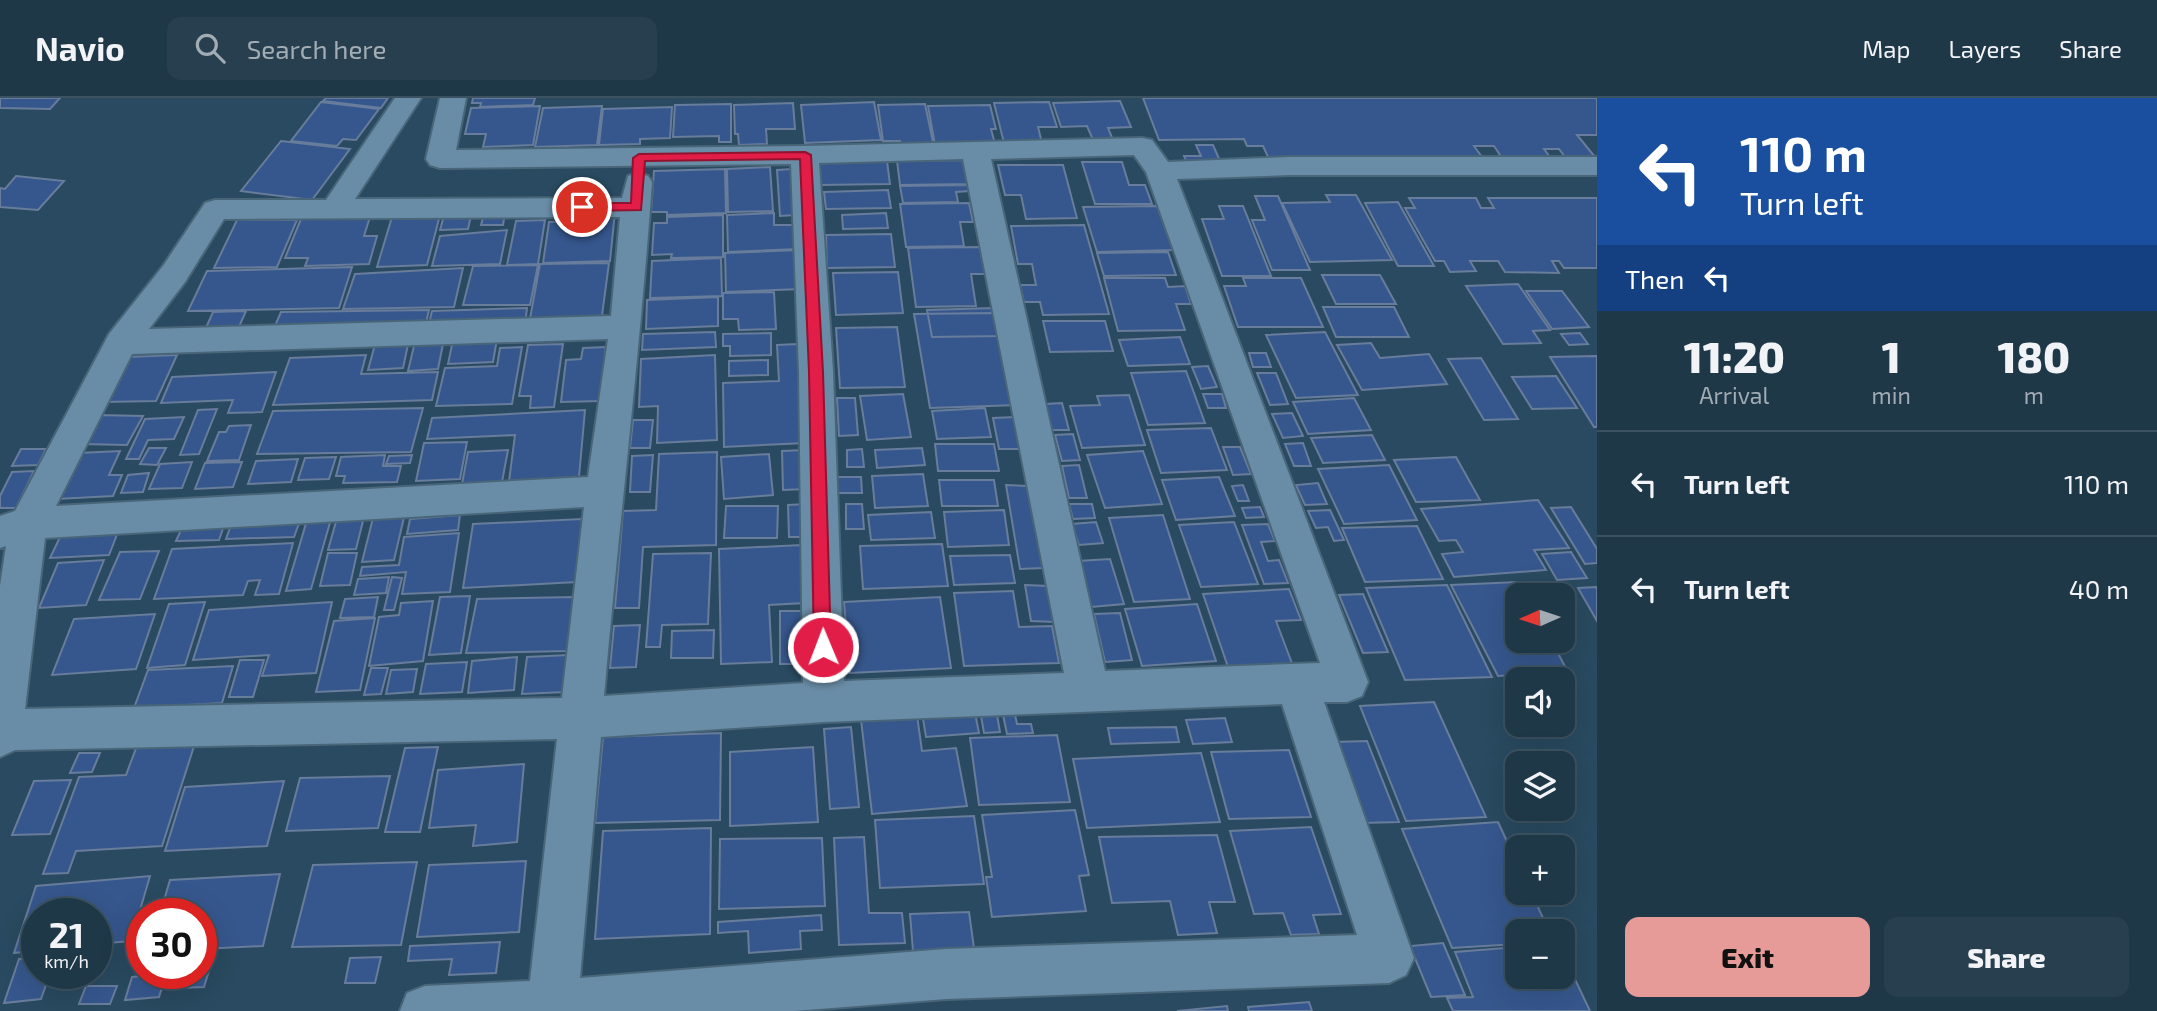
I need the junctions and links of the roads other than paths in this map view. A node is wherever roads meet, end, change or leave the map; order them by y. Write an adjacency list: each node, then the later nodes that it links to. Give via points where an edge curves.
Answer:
1 (408, 98): 11 (street)
2 (453, 98): 5 (street, via 440,159)
3 (975, 149): 4 (street); 8 (street, via 1142,146); 17 (street)
4 (805, 155): 5 (street); 18 (street)
5 (639, 158): 10 (street)
6 (1597, 166): 7 (street)
7 (1420, 178): 8 (street); 9 (street)
8 (1164, 184): 16 (street, via 1347,682)
9 (1597, 186)
10 (636, 207): 11 (street); 12 (street)
11 (335, 208): 13 (street, via 215,210 174,274)
12 (626, 327): 13 (street); 14 (street)
13 (121, 342): 15 (street)
14 (604, 491): 15 (street); 19 (street)
15 (14, 528): 20 (street)
16 (1297, 686): 17 (street); 21 (street, via 1389,958 946,974)
17 (1089, 692): 18 (street)
18 (824, 702): 19 (street)
19 (580, 718): 20 (street); 21 (street)
20 (1, 733)
21 (552, 1005): 22 (street)
22 (425, 1011)

